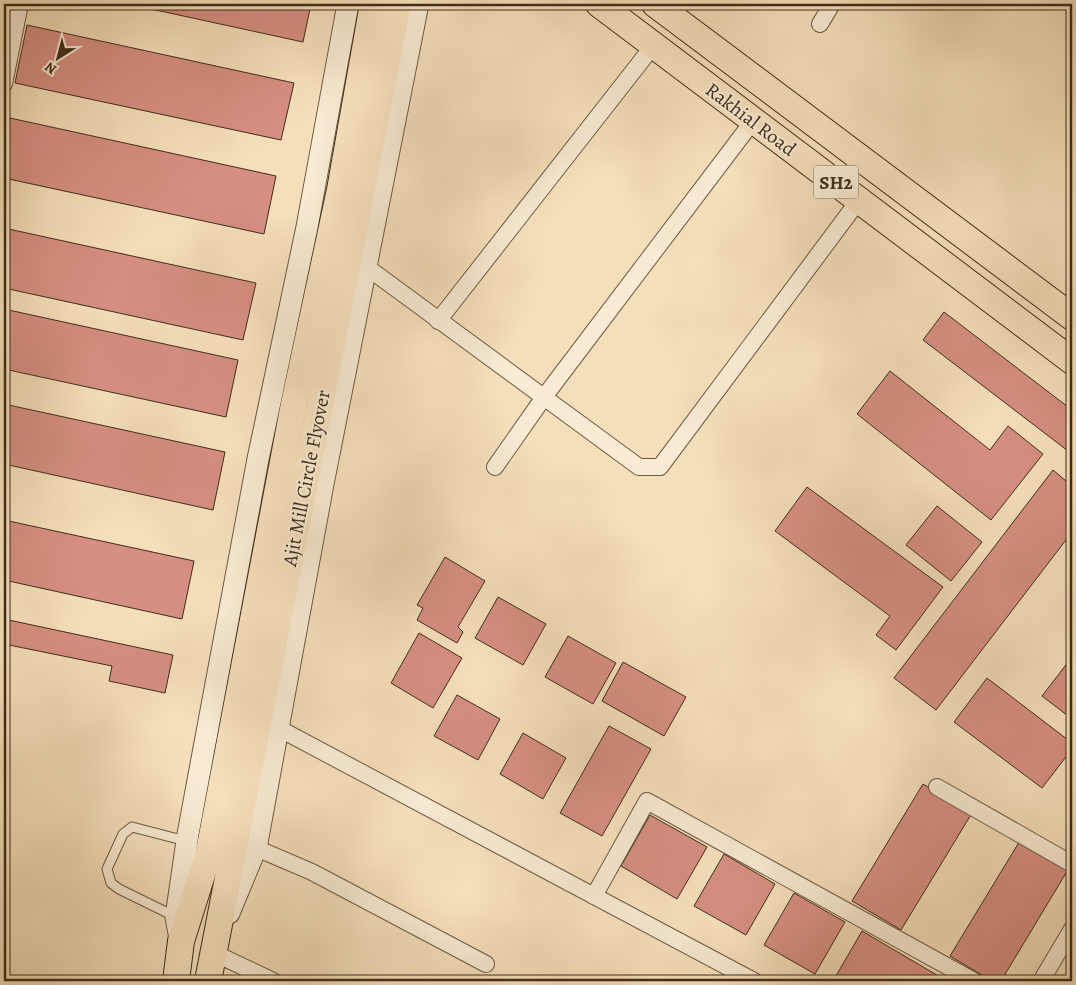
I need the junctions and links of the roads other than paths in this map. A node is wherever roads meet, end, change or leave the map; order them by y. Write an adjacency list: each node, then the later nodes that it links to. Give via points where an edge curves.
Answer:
1 (20, 4): 11 (street)
2 (348, 4): 22 (street, via 307,227 258,459)
3 (373, 4): 26 (main road, Ajit Mill Circle Flyover, via 340,190 294,404 209,852)
4 (398, 4): 28 (main road, Ajit Mill Circle Flyover, via 277,634)
5 (418, 4): 14 (street)
6 (599, 4): 10 (main road, Rakhial Road / SH2)
7 (655, 4): 15 (main road, Rakhial Road / SH2)
8 (832, 4): 9 (street)
9 (820, 24)
10 (653, 46): 12 (main road, Rakhial Road / SH2); 16 (street)
11 (4, 84)
12 (753, 120): 13 (main road, Rakhial Road / SH2); 18 (street)
13 (859, 200): 17 (main road, Rakhial Road / SH2); 18 (street, via 660,467 639,467)
14 (368, 268): 16 (street); 20 (street)
15 (1072, 316)
16 (438, 322): 18 (street)
17 (1072, 361)
18 (544, 397): 19 (street)
19 (495, 467)
20 (278, 728): 23 (street); 25 (street)
21 (938, 787): 24 (street)
22 (188, 842): 26 (street); 26 (lane, via 132,827 123,834 107,869 111,883)
23 (256, 848): 28 (street); 29 (street, via 312,872)
24 (1072, 864)
25 (594, 896): 33 (street); 34 (street, via 647,801)
26 (178, 929): 30 (main road, Ajit Mill Circle Flyover)
27 (1072, 929): 35 (street)
28 (212, 952): 31 (main road, Ajit Mill Circle Flyover); 32 (street)
29 (486, 964)
30 (176, 981)
31 (208, 981)
32 (273, 981)
33 (754, 981)
34 (974, 981)
35 (1041, 981)

